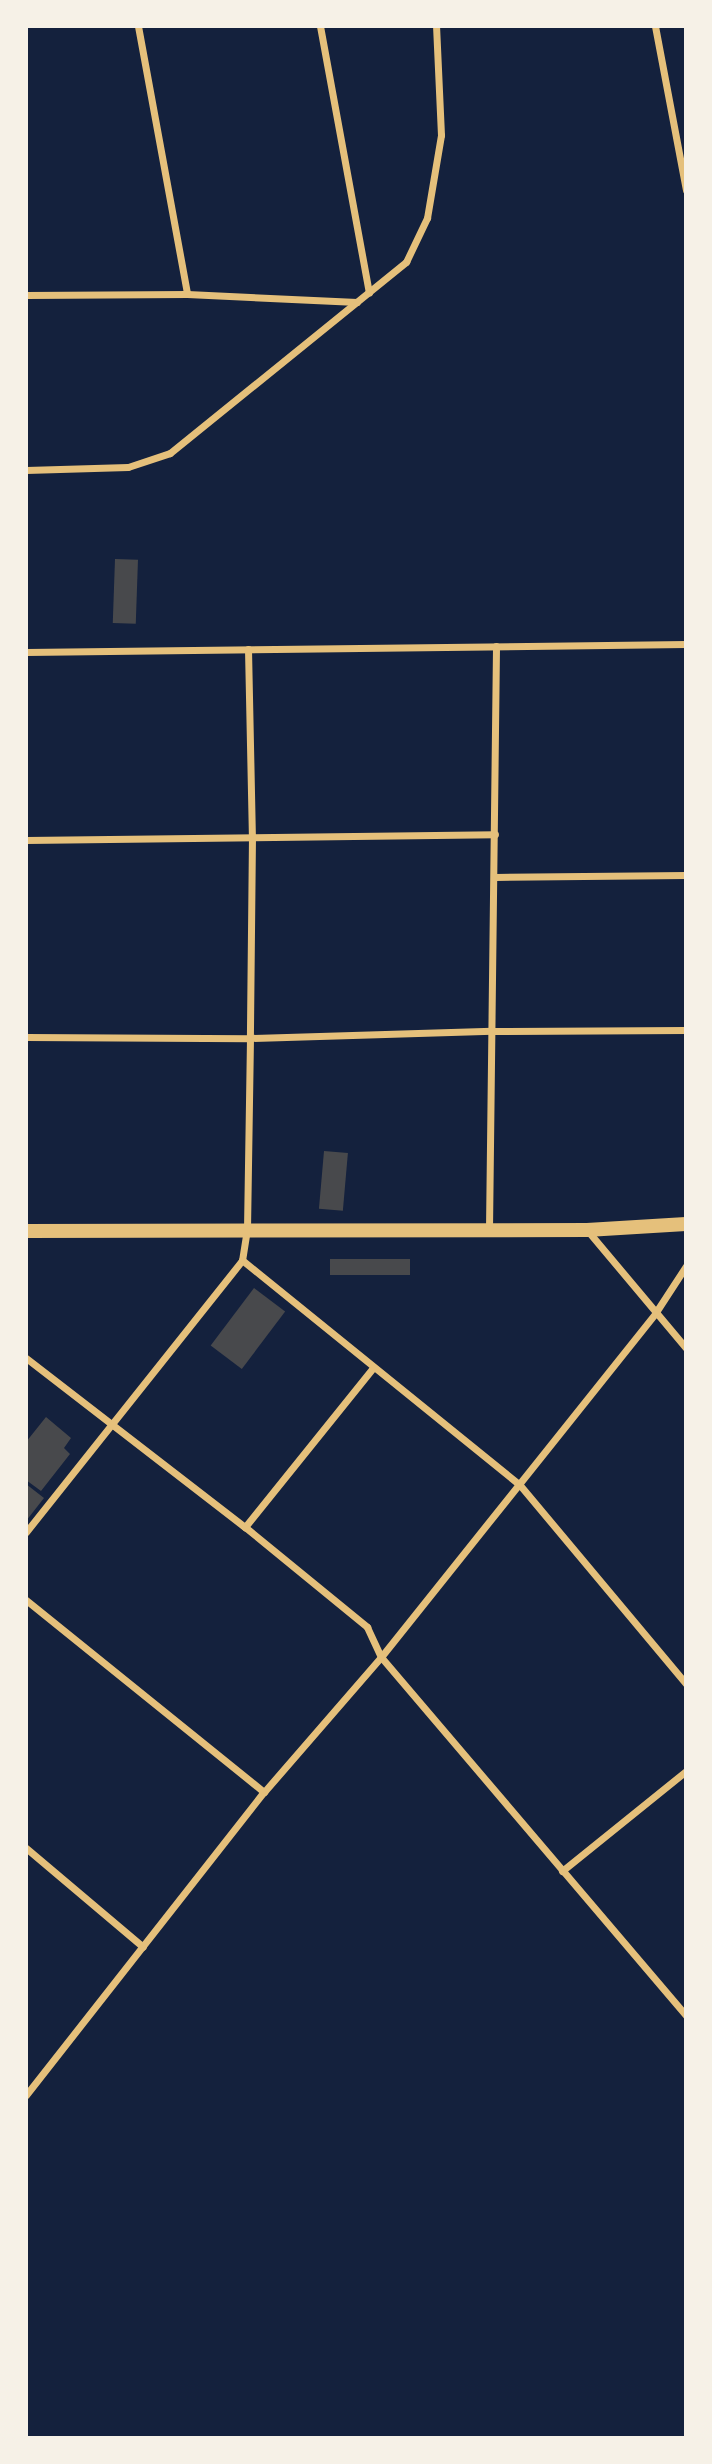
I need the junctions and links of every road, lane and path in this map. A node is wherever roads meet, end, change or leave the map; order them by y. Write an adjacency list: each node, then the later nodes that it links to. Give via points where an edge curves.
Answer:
1 (138, 26): 7 (street)
2 (320, 26): 6 (street)
3 (436, 26): 6 (street, via 441,135 427,218 406,262)
4 (655, 26): 5 (street)
5 (686, 190)
6 (369, 293): 9 (street)
7 (187, 294): 8 (street); 9 (street)
8 (26, 295)
9 (357, 303): 10 (street, via 170,453 128,467)
10 (26, 470)
11 (686, 644): 12 (street)
12 (496, 646): 13 (street); 15 (street)
13 (248, 649): 14 (street); 16 (street)
14 (26, 652)
15 (495, 834): 16 (street); 19 (street)
16 (252, 836): 17 (street); 23 (street)
17 (26, 840)
18 (686, 875): 19 (street)
19 (495, 877): 21 (street)
20 (686, 1030): 21 (street)
21 (492, 1031): 23 (street); 26 (street)
22 (26, 1037): 23 (street)
23 (250, 1038): 25 (street)
24 (686, 1224): 27 (main road)
25 (247, 1229): 26 (main road); 28 (main road); 29 (street)
26 (489, 1230): 27 (main road)
27 (587, 1230): 31 (street)
28 (26, 1231)
29 (242, 1260): 34 (street); 35 (street)
30 (686, 1266): 31 (street)
31 (656, 1312): 32 (street); 36 (street)
32 (686, 1348)
33 (26, 1358): 35 (street)
34 (373, 1368): 36 (street); 37 (street)
35 (111, 1423): 37 (street); 38 (street)
36 (519, 1484): 40 (street); 41 (street)
37 (245, 1527): 40 (street, via 367,1628)
38 (26, 1532)
39 (26, 1600): 43 (street)
40 (381, 1657): 43 (street); 45 (street)
41 (686, 1685)
42 (686, 1771): 45 (street)
43 (264, 1792): 46 (street)
44 (26, 1848): 46 (street)
45 (562, 1871): 47 (street)
46 (143, 1947): 48 (street)
47 (686, 2017)
48 (26, 2095)

